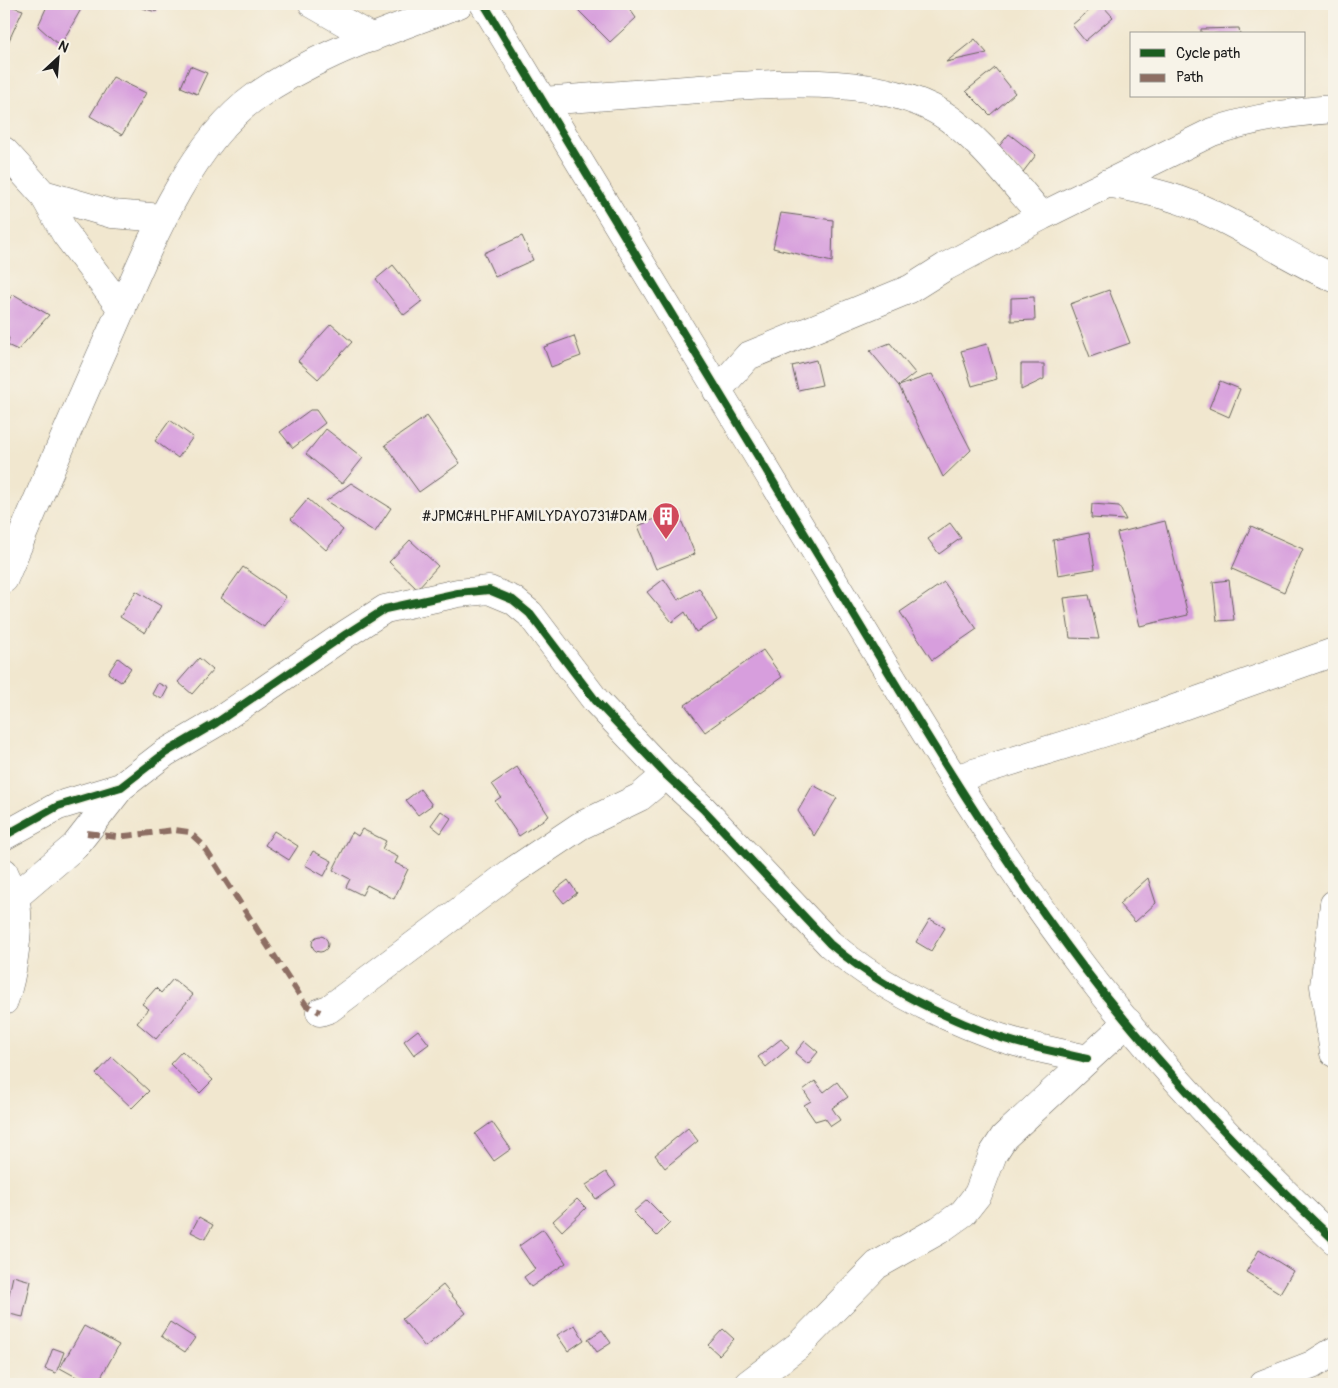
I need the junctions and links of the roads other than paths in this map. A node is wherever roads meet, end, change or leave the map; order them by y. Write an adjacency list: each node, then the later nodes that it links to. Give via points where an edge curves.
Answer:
1 (313, 4): 4 (street)
2 (459, 4): 4 (street)
3 (484, 4): 5 (street)
4 (372, 38): 11 (street, via 338,50 254,98 199,155)
5 (543, 101): 10 (street, via 746,86 848,86 885,92 931,108 948,118 998,166); 14 (street)
6 (1334, 109): 8 (street, via 1241,122 1212,132)
7 (4, 151): 9 (street)
8 (1107, 183): 10 (street); 12 (street, via 1159,192 1203,209 1300,263)
9 (43, 194): 11 (street, via 112,214); 13 (street, via 65,233)
10 (1042, 216): 14 (street, via 945,266 910,288 748,356)
11 (163, 218): 13 (street)
12 (1334, 278)
13 (122, 309): 15 (street, via 47,474)
14 (717, 391): 18 (street)
15 (4, 579)
16 (1334, 652): 18 (street, via 1132,724)
17 (666, 775): 19 (street, via 596,701 530,614 514,600 489,590 458,593 385,609 216,723 165,753); 25 (street, via 640,797 580,826 513,871); 28 (street, via 703,809 830,944 874,978 991,1035)
18 (954, 779): 26 (street, via 1083,966)
19 (121, 787): 20 (street, via 58,806); 22 (street, via 75,846)
20 (4, 836)
21 (4, 872): 22 (street)
22 (16, 897): 24 (street, via 15,955)
23 (1334, 904): 27 (street, via 1324,986)
24 (4, 1001)
25 (320, 1012)
26 (1128, 1022): 28 (street); 29 (street, via 1218,1125)
27 (1334, 1053)
28 (1087, 1060): 31 (street, via 1004,1137 993,1154 978,1194 963,1213 877,1266 798,1346)
29 (1334, 1240)
30 (1334, 1351): 32 (street, via 1312,1365)
31 (748, 1384)
32 (1263, 1384)

